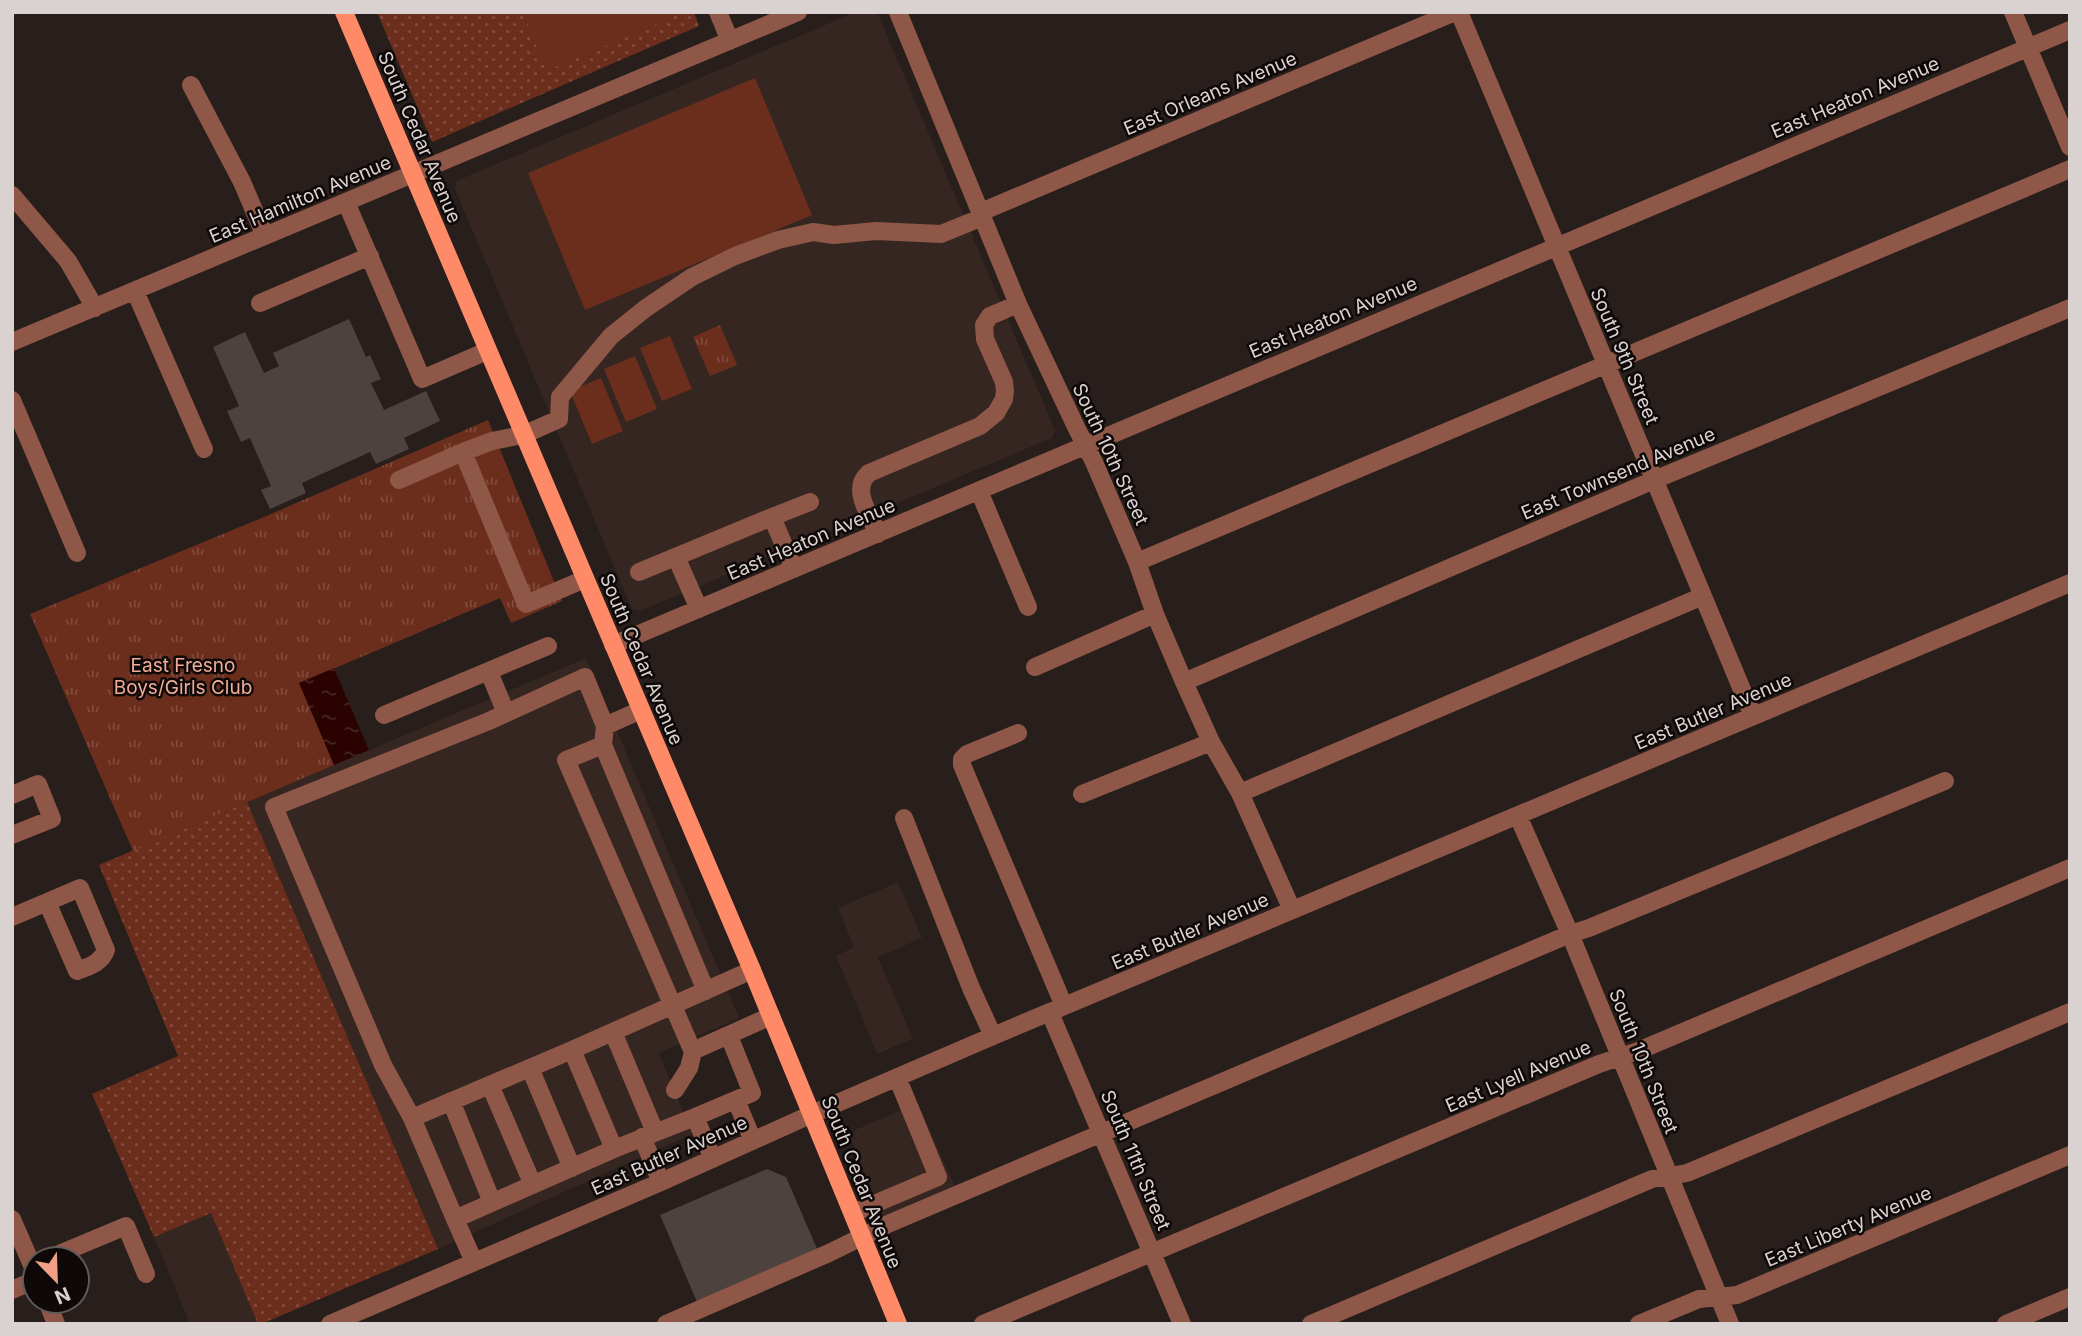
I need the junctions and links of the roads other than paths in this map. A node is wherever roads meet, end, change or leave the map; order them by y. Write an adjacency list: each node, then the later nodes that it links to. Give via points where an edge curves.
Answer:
1 (344, 12): 14 (main road, South Cedar Avenue)
2 (718, 12): 9 (street)
3 (798, 12): 7 (street, East Hamilton Avenue)
4 (898, 12): 17 (street, South 10th Street)
5 (1457, 12): 17 (street, East Orleans Avenue); 19 (street, South 9th Street)
6 (2013, 12): 10 (street)
7 (772, 17): 9 (street, East Hamilton Avenue)
8 (2070, 30): 10 (street, East Heaton Avenue)
9 (730, 41): 14 (street, East Hamilton Avenue)
10 (2028, 47): 12 (street); 19 (street, East Heaton Avenue)
11 (191, 85): 18 (street)
12 (2070, 147)
13 (2070, 169): 28 (street)
14 (413, 175): 16 (street, East Hamilton Avenue); 27 (main road, South Cedar Avenue)
15 (12, 195): 24 (street, via 68,261)
16 (346, 202): 18 (street, East Hamilton Avenue); 20 (street)
17 (982, 215): 23 (street, South 10th Street); 30 (street, East Orleans Avenue, via 941,234 813,232 735,256 692,277 611,335 560,397 559,419)
18 (265, 236): 21 (street, East Hamilton Avenue)
19 (1557, 246): 28 (street, South 9th Street); 31 (street, East Heaton Avenue)
20 (370, 256): 22 (street); 27 (street, via 422,379)
21 (135, 291): 24 (street, East Hamilton Avenue); 32 (street)
22 (260, 303)
23 (1018, 304): 31 (street, South 10th Street); 39 (street, via 990,316 984,324 985,339 1004,382 1004,399 996,413 980,426 864,477 860,494)
24 (95, 308): 26 (street, East Hamilton Avenue)
25 (2070, 308): 35 (street, East Townsend Avenue)
26 (12, 342)
27 (486, 351): 30 (main road, South Cedar Avenue)
28 (1606, 364): 35 (street, South 9th Street); 42 (street)
29 (12, 400): 40 (street)
30 (523, 435): 33 (street); 45 (main road, South Cedar Avenue)
31 (1086, 444): 36 (street, East Heaton Avenue); 42 (street, South 10th Street)
32 (204, 449)
33 (463, 452): 34 (street); 45 (street, via 526,604)
34 (399, 480)
35 (1654, 480): 47 (street, South 9th Street); 55 (street, East Townsend Avenue)
36 (979, 491): 39 (street, East Heaton Avenue); 48 (street)
37 (810, 502): 38 (street)
38 (772, 517): 41 (street); 43 (street)
39 (878, 534): 43 (street, East Heaton Avenue)
40 (77, 553)
41 (676, 557): 44 (street); 49 (street)
42 (1137, 562): 50 (street, South 10th Street)
43 (794, 569): 49 (street, East Heaton Avenue)
44 (639, 572)
45 (585, 579): 51 (main road, South Cedar Avenue)
46 (2070, 583): 59 (street, East Butler Avenue)
47 (1703, 596): 59 (street, South 9th Street); 65 (street)
48 (1028, 607)
49 (699, 609): 51 (street, East Heaton Avenue)
50 (1155, 614): 53 (street); 55 (street, South 10th Street)
51 (613, 645): 56 (main road, South Cedar Avenue)
52 (548, 646): 54 (street)
53 (1035, 667)
54 (489, 672): 57 (street); 58 (street)
55 (1184, 682): 62 (street, South 10th Street)
56 (641, 710): 60 (street); 76 (main road, South Cedar Avenue)
57 (506, 713): 60 (street, via 585,677); 96 (street, via 274,807 383,1065)
58 (384, 715)
59 (1753, 716): 68 (street, East Butler Avenue)
60 (605, 726): 63 (street)
61 (1018, 733): 79 (street, South 11th Street, via 967,754 962,765)
62 (1211, 743): 65 (street, South 10th Street); 66 (street)
63 (603, 745): 77 (street); 78 (street, via 566,760)
64 (1945, 781): 75 (street)
65 (1240, 793): 73 (street, South 10th Street)
66 (1082, 794)
67 (12, 795): 70 (street, via 38,784 52,819)
68 (1518, 816): 73 (street, East Butler Avenue); 75 (street, South 10th Street)
69 (904, 818): 84 (street)
70 (12, 835)
71 (2070, 868): 87 (street, East Lyell Avenue)
72 (47, 902): 74 (street)
73 (1292, 910): 79 (street, East Butler Avenue)
74 (12, 917)
75 (1570, 934): 87 (street, South 10th Street); 97 (street)
76 (752, 970): 77 (street); 81 (main road, South Cedar Avenue)
77 (706, 991): 78 (street)
78 (672, 1006): 82 (street); 86 (street)
79 (1057, 1009): 84 (street, East Butler Avenue); 97 (street, South 11th Street)
80 (2070, 1012): 104 (street, via 1687,1173)
81 (771, 1016): 83 (street); 94 (main road, South Cedar Avenue)
82 (613, 1032): 85 (street); 98 (street)
83 (729, 1036): 86 (street); 92 (street, via 752,1093)
84 (993, 1036): 89 (street, East Butler Avenue)
85 (572, 1050): 88 (street); 100 (street)
86 (693, 1052): 91 (street)
87 (1620, 1057): 104 (street, South 10th Street); 114 (street, East Lyell Avenue)
88 (530, 1068): 90 (street); 103 (street)
89 (897, 1077): 94 (street, East Butler Avenue); 108 (street, via 938,1177)
90 (490, 1085): 93 (street); 106 (street)
91 (675, 1090)
92 (736, 1100): 95 (street); 99 (street)
93 (451, 1101): 96 (street); 107 (street)
94 (812, 1114): 99 (street, East Butler Avenue); 108 (main road, South Cedar Avenue)
95 (695, 1117): 98 (street); 102 (street)
96 (412, 1118): 110 (street)
97 (1102, 1133): 111 (street); 114 (street, South 11th Street)
98 (649, 1135): 100 (street); 105 (street)
99 (753, 1141): 102 (street, East Butler Avenue)
100 (614, 1149): 103 (street)
101 (2070, 1155): 117 (street, East Liberty Avenue, via 1737,1295)
102 (712, 1159): 105 (street, East Butler Avenue)
103 (572, 1168): 106 (street)
104 (1668, 1175): 117 (street, South 10th Street); 124 (street)
105 (661, 1182): 115 (street, East Butler Avenue)
106 (533, 1185): 107 (street)
107 (492, 1202): 110 (street)
108 (853, 1213): 111 (main road, South Cedar Avenue)
109 (12, 1219): 112 (street)
110 (455, 1219): 115 (street)
111 (862, 1237): 120 (street); 121 (main road, South Cedar Avenue)
112 (25, 1245)
113 (86, 1245): 116 (street, via 126,1226)
114 (1153, 1252): 122 (street, East Lyell Avenue); 123 (street, South 11th Street)
115 (474, 1262): 119 (street, East Butler Avenue)
116 (146, 1274)
117 (1718, 1296): 125 (street, East Liberty Avenue, via 1699,1298); 126 (street, South 10th Street)
118 (2070, 1297): 127 (street)
119 (330, 1324)
120 (666, 1324)
121 (898, 1324)
122 (983, 1324)
123 (1182, 1324)
124 (1311, 1324)
125 (1639, 1324)
126 (1730, 1324)
127 (2006, 1324)

